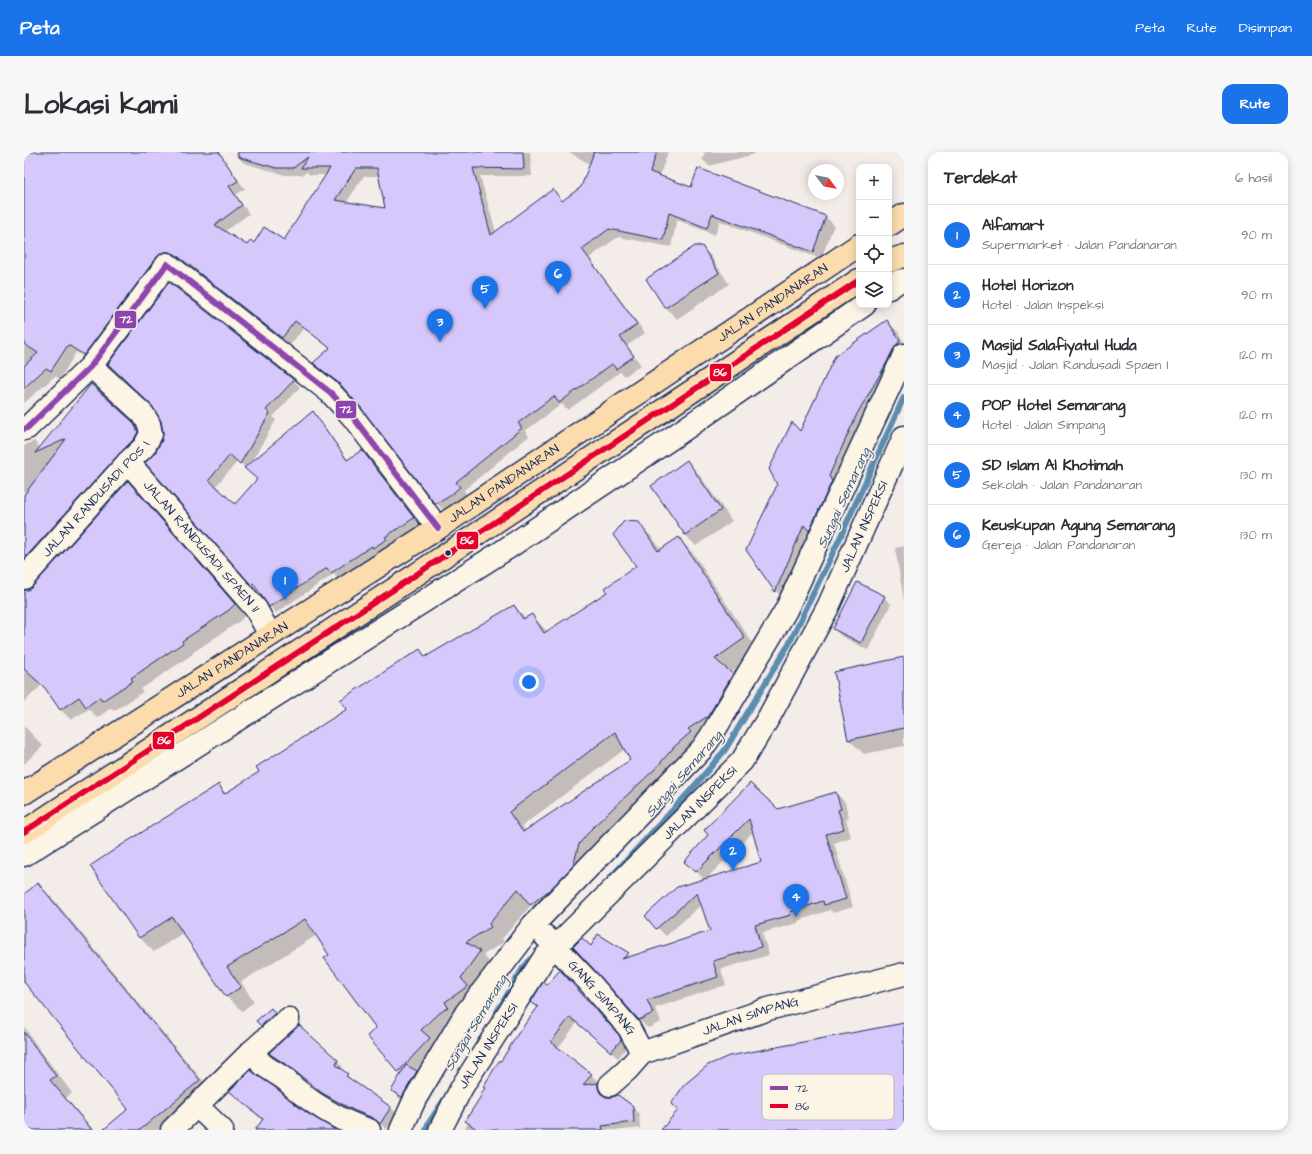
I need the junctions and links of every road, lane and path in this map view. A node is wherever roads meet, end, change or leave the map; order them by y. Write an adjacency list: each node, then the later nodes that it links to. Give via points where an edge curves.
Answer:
1 (904, 215): 2 (main road)
2 (892, 223)
3 (856, 247): 15 (main road, JALAN PANDANARAN)
4 (904, 256): 5 (main road)
5 (892, 260)
6 (904, 280): 8 (street)
7 (856, 282): 19 (main road, JALAN PANDANARAN)
8 (892, 286)
9 (860, 308): 20 (street, via 506,549)
10 (904, 355): 21 (street, via 786,610 711,736)
11 (91, 366): 12 (street); 14 (street, JALAN RANDUSADI POS I, via 143,414 149,424 151,434 144,447); 15 (street, via 167,264 331,393 352,416)
12 (24, 429)
13 (904, 437): 21 (street, JALAN INSPEKSI, via 828,606 769,717 742,761)
14 (128, 462): 16 (street, JALAN RANDUSADI POS I); 17 (street, JALAN RANDUSADI SPAEN II, via 256,609)
15 (438, 528): 17 (main road, JALAN PANDANARAN)
16 (24, 578)
17 (270, 634): 18 (main road, JALAN PANDANARAN)
18 (24, 793)
19 (24, 832)
20 (24, 855)
21 (544, 935): 25 (street, GANG SIMPANG, via 628,1028); 31 (street, via 466,1013 415,1099); 32 (street, JALAN INSPEKSI, via 544,958 462,1087)
22 (904, 974): 25 (street, JALAN SIMPANG, via 768,1009)
23 (288, 1019): 24 (street)
24 (251, 1052): 27 (street); 30 (street, via 306,1097 350,1123)
25 (642, 1053): 26 (street, JALAN SIMPANG)
26 (610, 1085)
27 (197, 1106): 28 (street); 29 (street)
28 (172, 1130)
29 (222, 1130)
30 (369, 1130)
31 (401, 1130)
32 (440, 1130)

